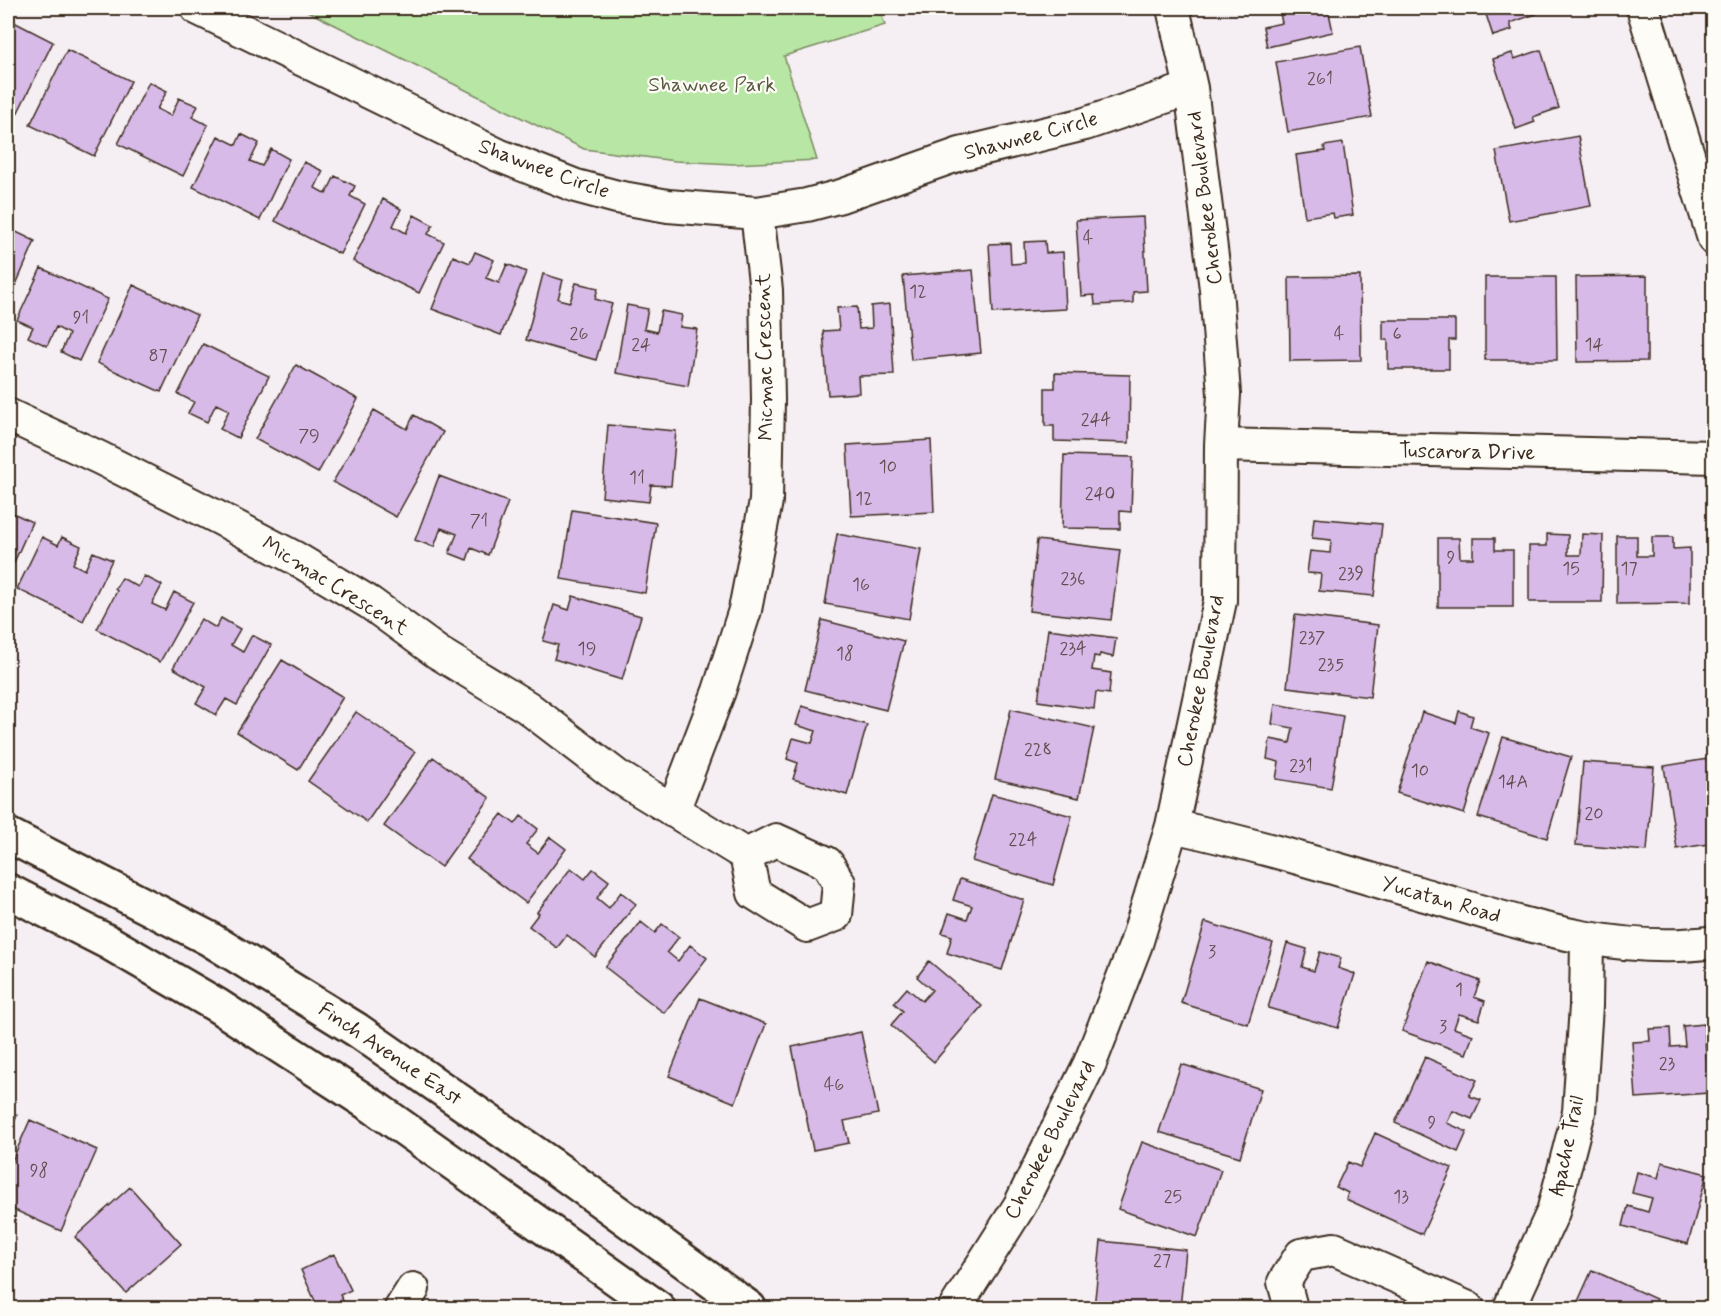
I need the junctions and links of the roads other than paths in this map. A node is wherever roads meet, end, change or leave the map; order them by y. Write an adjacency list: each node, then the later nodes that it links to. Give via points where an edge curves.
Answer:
1 (197, 8): 5 (street, Shawnee Circle, via 498,155 576,186 668,206)
2 (1173, 8): 4 (street, Cherokee Boulevard)
3 (1643, 8): 6 (street)
4 (1191, 88): 5 (street, Shawnee Circle, via 1085,124 960,154 840,196); 8 (street, Cherokee Boulevard, via 1216,289 1224,394)
5 (757, 213): 10 (street, Micmac Crescent, via 766,290 766,501 745,610)
6 (1713, 239)
7 (8, 415): 10 (street, Micmac Crescent, via 219,518 361,597 437,652 527,707 617,776)
8 (1221, 445): 9 (street, Tuscarora Drive); 11 (street, Cherokee Boulevard, via 1220,601)
9 (1713, 457)
10 (673, 811): 13 (street, Micmac Crescent)
11 (1172, 825): 15 (street, Yucatan Road, via 1258,846 1539,929); 19 (street, Cherokee Boulevard, via 1136,944 1090,1063 1020,1205)
12 (8, 835): 18 (main road, Finch Avenue East, via 208,938 357,1030)
13 (746, 855)
14 (8, 891): 17 (main road, via 108,942 218,1006 374,1107)
15 (1587, 939): 16 (street, Yucatan Road, via 1630,945 1688,946); 22 (street, Apache Trail, via 1579,1112 1553,1212)
16 (1713, 942)
17 (658, 1308)
18 (749, 1308)
19 (955, 1308)
20 (1291, 1308): 21 (street, via 1284,1282 1300,1256 1334,1249)
21 (1468, 1308)
22 (1510, 1308)

